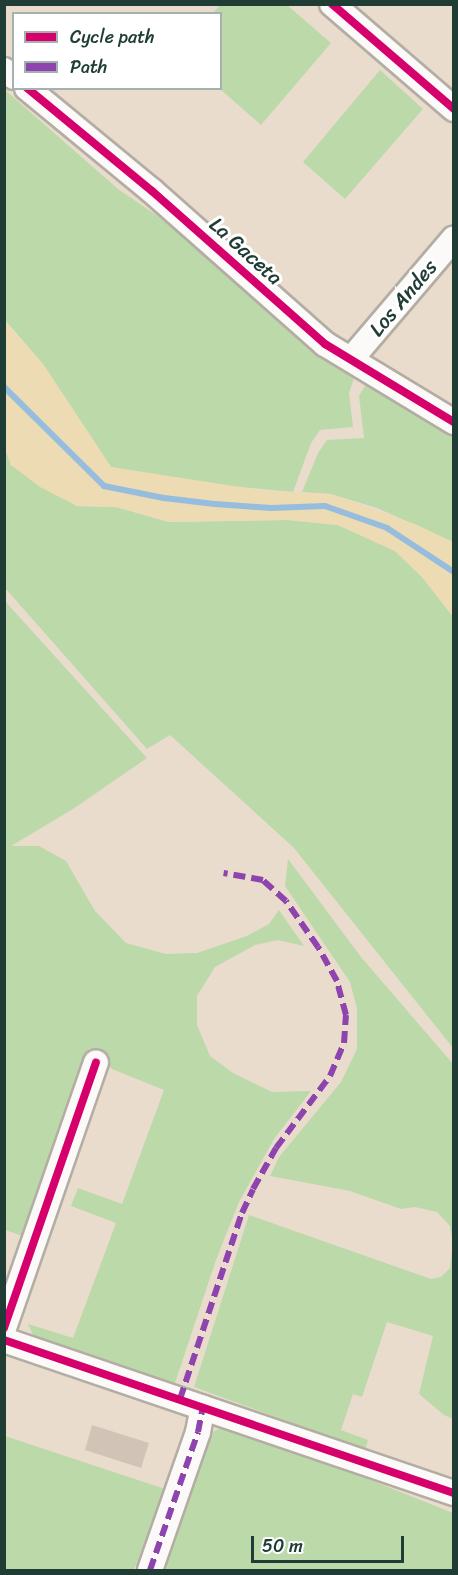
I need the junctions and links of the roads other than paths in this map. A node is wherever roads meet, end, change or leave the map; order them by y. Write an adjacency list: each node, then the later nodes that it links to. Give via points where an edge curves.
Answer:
1 (332, 4): 3 (street)
2 (29, 90): 5 (street, La Gaceta, via 152,191 325,344)
3 (453, 109)
4 (453, 238): 5 (street, Los Andes)
5 (352, 358): 6 (street, La Gaceta)
6 (453, 422)
7 (96, 1063): 8 (street)
8 (4, 1328)
9 (4, 1340): 10 (street)
10 (203, 1407): 11 (street); 12 (street)
11 (453, 1493)
12 (150, 1570)

